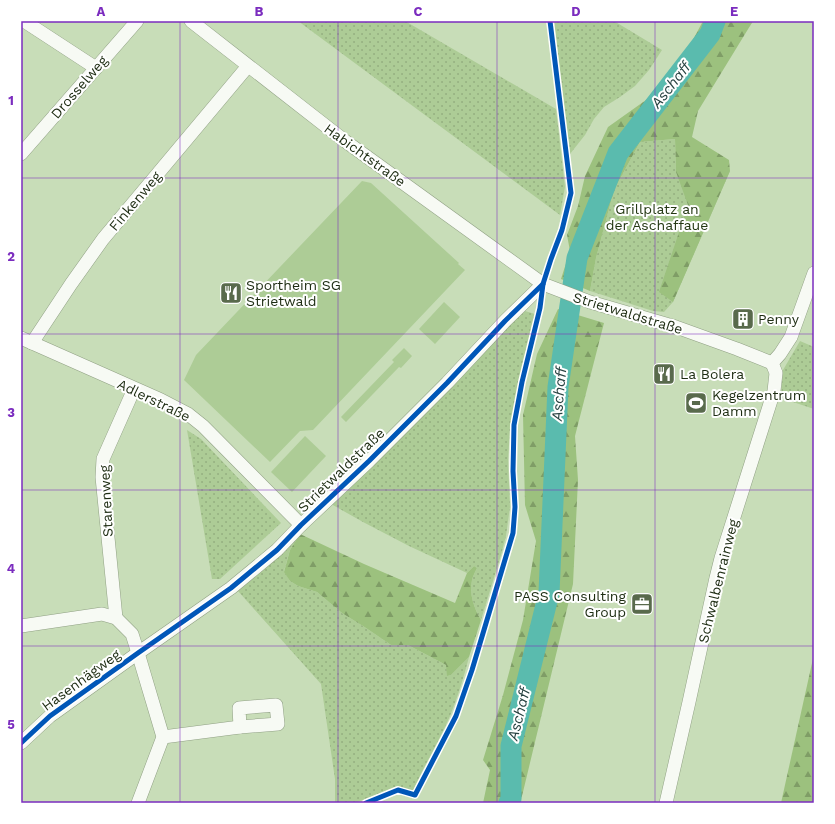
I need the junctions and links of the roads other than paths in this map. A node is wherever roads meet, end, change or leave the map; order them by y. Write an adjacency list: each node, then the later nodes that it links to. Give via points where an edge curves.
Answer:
1 (24, 21): 5 (street)
2 (137, 21): 5 (street, Drosselweg)
3 (191, 21): 4 (street, Habichtstraße)
4 (248, 66): 8 (street, Habichtstraße, via 352,146); 9 (street, Finkenweg, via 103,239)
5 (96, 68): 6 (street, Drosselweg)
6 (21, 154)
7 (814, 273): 10 (street, via 790,337)
8 (543, 284): 10 (street, Strietwaldstraße, via 590,302 676,327); 12 (street, Strietwaldstraße, via 425,406)
9 (26, 341): 11 (street, Adlerstraße)
10 (772, 363): 20 (street, Schwalbenrainweg, via 776,373 774,391 716,578)
11 (134, 389): 12 (street, Adlerstraße, via 188,414); 13 (street, Starenweg, via 103,459 102,476)
12 (302, 525): 15 (street, Strietwaldstraße, via 277,550 231,588)
13 (116, 618): 14 (street, via 102,614); 15 (street, via 132,634)
14 (21, 626)
15 (138, 653): 17 (street); 18 (street, Hasenhägweg, via 50,716)
16 (240, 727): 17 (street)
17 (162, 738): 19 (street)
18 (21, 743)
19 (138, 803)
20 (666, 803)

